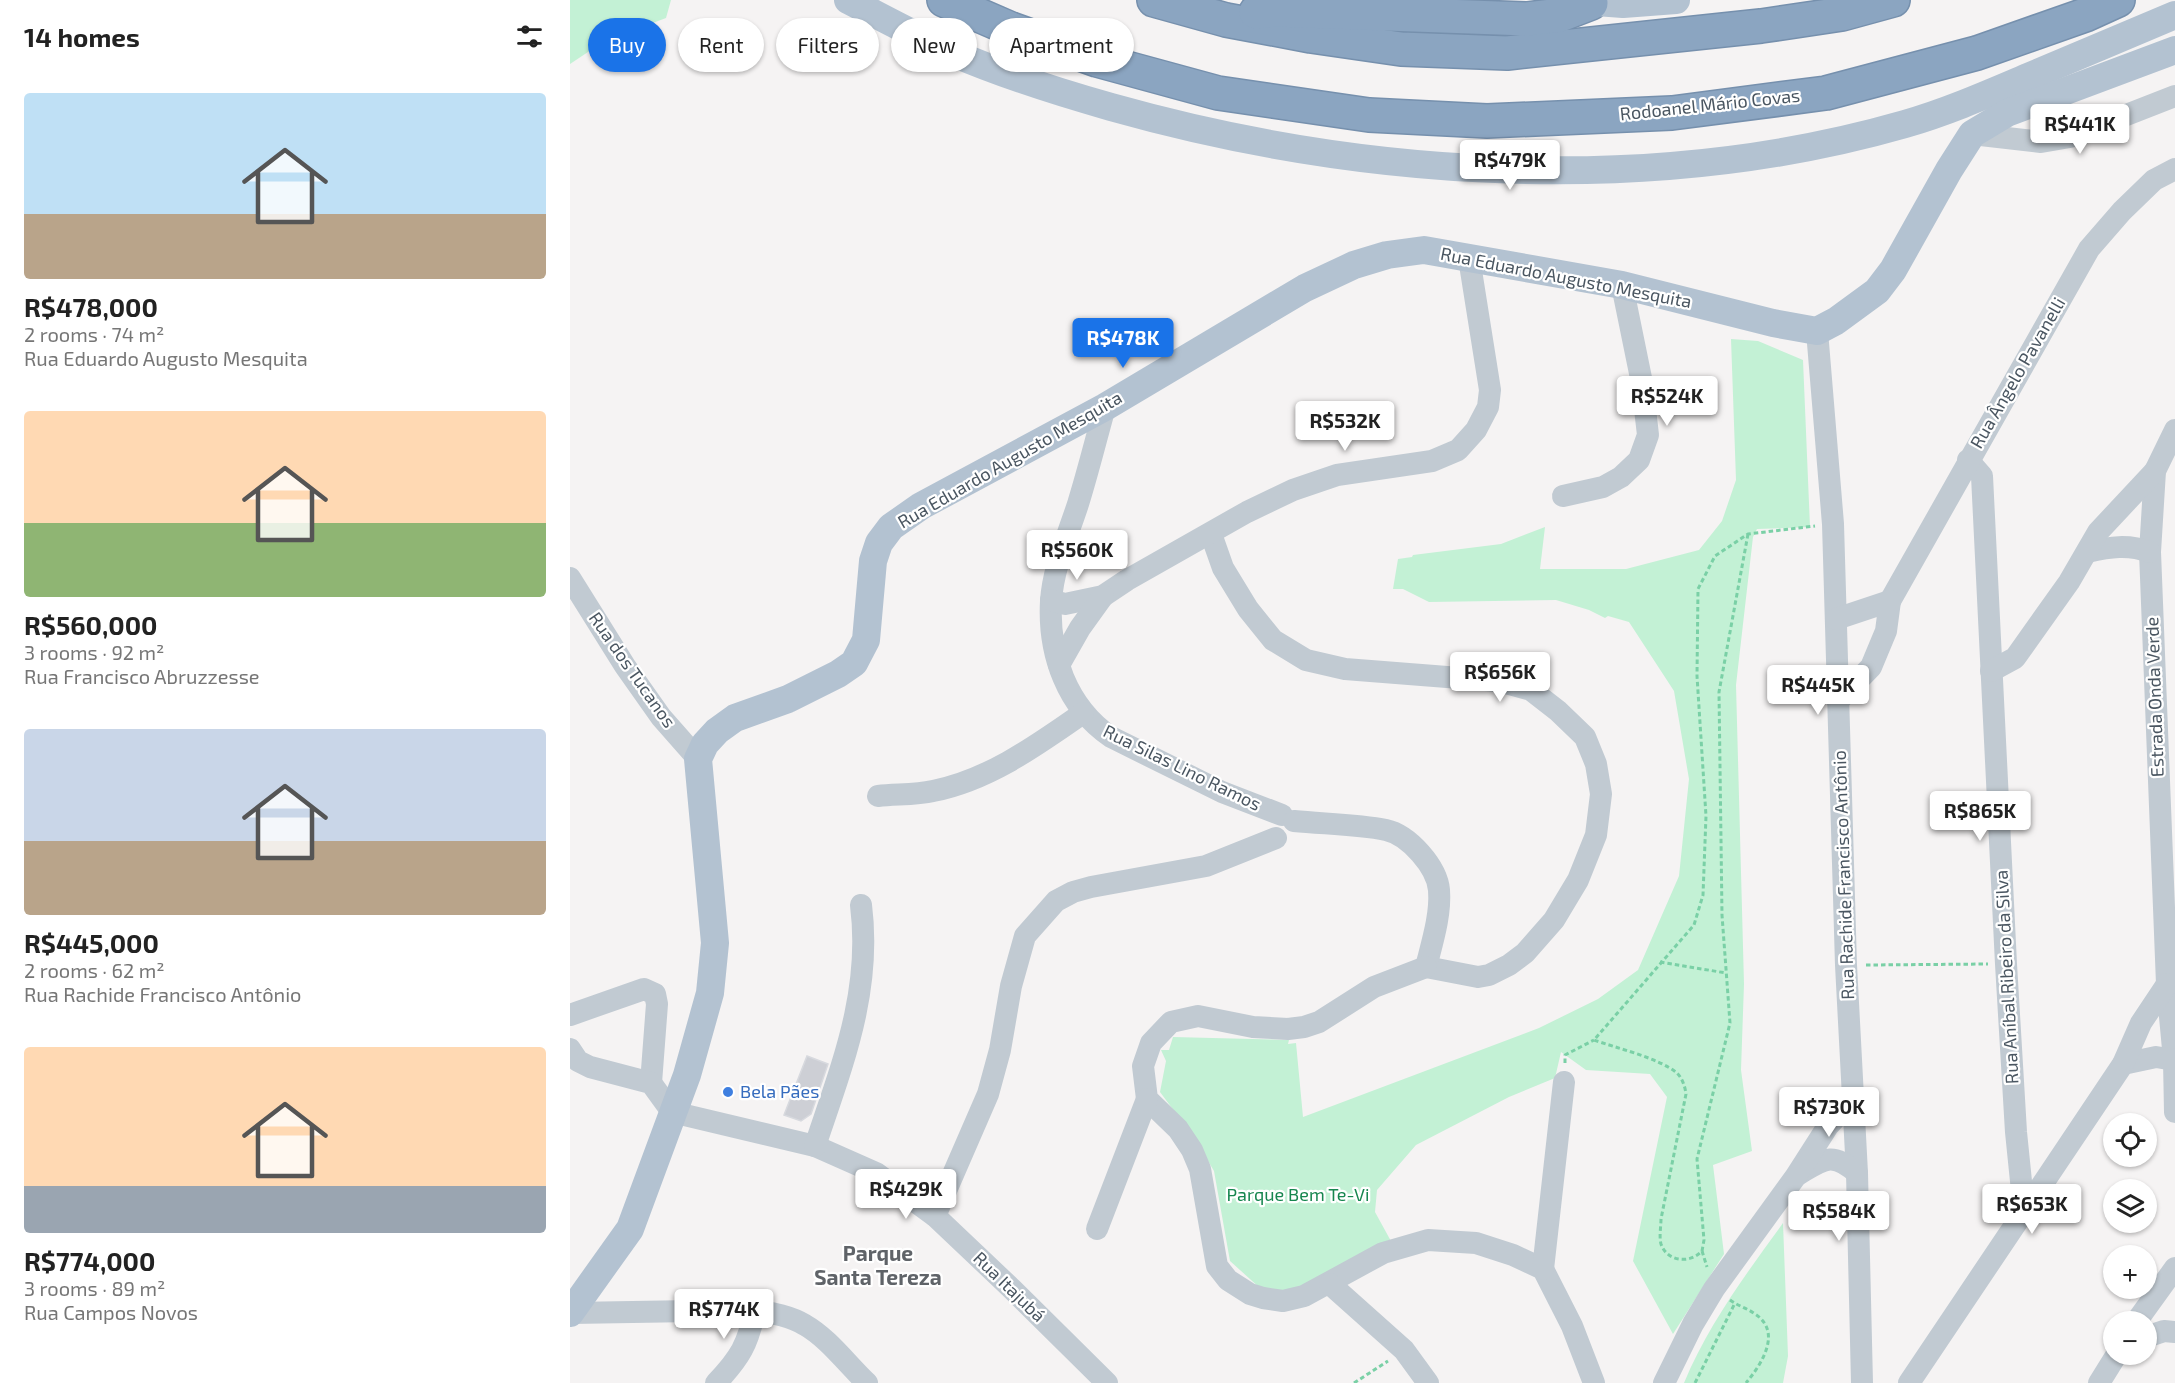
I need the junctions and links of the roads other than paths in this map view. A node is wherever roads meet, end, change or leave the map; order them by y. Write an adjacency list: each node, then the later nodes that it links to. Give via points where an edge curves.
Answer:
1 (848, 0): 8 (main road, via 955,54 1080,98 1154,118 1335,154 1525,169 1599,168 1778,154 1892,127 1957,107)
2 (944, 0): 6 (highway, Rodoanel Mário Covas, via 1097,60 1218,93 1369,115 1487,121 1672,113 1826,93 1977,52)
3 (1154, 0): 9 (highway)
4 (1676, 0): 7 (main road)
5 (1893, 0): 9 (highway, via 1842,14 1761,26 1507,53 1401,49)
6 (2118, 0)
7 (1579, 1): 9 (highway, via 1560,15 1527,19 1275,10)
8 (2175, 15)
9 (1226, 20)
10 (2175, 50): 12 (main road, via 2007,113)
11 (2175, 96): 12 (street, via 2070,137 2042,142)
12 (1972, 134): 16 (main road, via 1877,291)
13 (2175, 169): 19 (street, Rua Ângelo Pavanelli, via 2154,180 2089,249)
14 (1469, 258): 15 (main road, Rua Eduardo Augusto Mesquita); 17 (main road, Rua Eduardo Augusto Mesquita, via 1424,250 1354,265 1305,288); 22 (street, via 1490,390 1488,407 1476,430 1458,450 1432,461 1337,475 1293,490)
15 (1622, 285): 16 (main road, Rua Eduardo Augusto Mesquita); 21 (street, via 1642,382 1648,435 1638,460 1621,477 1602,487)
16 (1817, 331): 29 (street, Rua Rachide Francisco Antônio, via 1833,524)
17 (1105, 407): 27 (street, Rua Silas Lino Ramos); 35 (main road, Rua Eduardo Augusto Mesquita, via 921,506 891,527 879,543 873,561 866,640 854,663 788,699 735,718 717,730)
18 (2173, 440): 20 (street, Estrada Onda Verde)
19 (1968, 460): 28 (street, Rua Ângelo Pavanelli); 32 (street, Rua Aníbal Ribeiro da Silva, via 1982,476)
20 (2156, 471): 23 (street, via 2098,532); 24 (street, Estrada Onda Verde)
21 (1563, 496)
22 (1211, 534): 26 (street); 39 (street, via 1223,567 1248,609 1273,640 1306,660 1345,669 1498,681 1531,690 1585,737 1596,764 1601,794 1596,835 1578,879 1554,920 1525,953 1489,975 1478,978)
23 (2087, 552): 24 (street, via 2134,546); 32 (street, via 2014,658)
24 (2150, 552): 30 (street, Estrada Onda Verde)
25 (570, 578): 35 (street, Rua dos Tucanos, via 661,717)
26 (1103, 596): 27 (street, via 1065,604); 31 (street)
27 (1051, 600): 31 (street, Rua Silas Lino Ramos)
28 (1890, 601): 29 (street); 33 (street, Rua Ângelo Pavanelli, via 1886,631 1870,667)
29 (1836, 619): 33 (street, Rua Rachide Francisco Antônio)
30 (2164, 658): 40 (street, Estrada Onda Verde)
31 (1059, 665): 34 (street, Rua Silas Lino Ramos)
32 (1991, 671): 55 (street, Rua Aníbal Ribeiro da Silva, via 2016,1132)
33 (1838, 701): 49 (street, Rua Rachide Francisco Antônio)
34 (1083, 713): 36 (street, via 1020,755 962,784 932,792); 37 (street, Rua Silas Lino Ramos, via 1111,737 1222,792)
35 (698, 759): 50 (main road, via 715,943 710,993 687,1075)
36 (878, 795)
37 (1288, 818): 39 (street, Rua Silas Lino Ramos, via 1389,831 1426,858 1436,873 1439,891); 56 (street, via 1277,817 1271,826 1276,837 1206,866 1073,892 1056,901 1038,919 1025,936 988,1094)
38 (861, 905): 52 (street, via 865,936 858,1006)
39 (1426, 967): 48 (street, via 1374,987 1319,1022 1304,1027 1253,1027 1198,1016 1171,1023 1151,1043 1143,1066)
40 (2167, 984): 43 (street, Estrada Onda Verde); 44 (street, via 2141,1023)
41 (570, 1015): 46 (street, via 644,989 655,994)
42 (570, 1049): 46 (street, via 578,1061 590,1067)
43 (2174, 1060): 44 (street, via 2156,1057); 47 (street, Estrada Onda Verde)
44 (2123, 1064): 55 (street)
45 (1564, 1082): 59 (street)
46 (651, 1083): 50 (street)
47 (2175, 1084): 51 (street, Estrada Onda Verde)
48 (1147, 1099): 57 (street); 60 (street, via 1192,1150 1200,1169 1217,1266 1228,1280 1250,1294 1283,1301)
49 (1853, 1099): 53 (street, Rua Rachide Francisco Antônio); 54 (street, via 1828,1126)
50 (672, 1112): 52 (street, Rua Itajubá); 63 (main road, via 630,1229)
51 (2175, 1112)
52 (815, 1146): 56 (street, Rua Itajubá, via 876,1173)
53 (1857, 1173): 54 (street, via 1833,1158 1824,1159); 75 (street, Rua Rachide Francisco Antônio)
54 (1796, 1176): 74 (street, via 1714,1289)
55 (2024, 1211): 76 (street)
56 (935, 1216): 71 (street, Rua Itajubá)
57 (1097, 1229)
58 (2175, 1268): 62 (street)
59 (1543, 1269): 60 (street, via 1476,1243 1428,1240 1383,1253); 73 (street, via 1572,1326)
60 (1330, 1284): 72 (street, via 1404,1350)
61 (755, 1310): 63 (street); 66 (street, via 804,1324 825,1339); 68 (street, via 750,1336 734,1364)
62 (2144, 1311)
63 (570, 1313)
64 (2175, 1332): 65 (street)
65 (2157, 1333)
66 (842, 1359): 69 (street); 70 (street)
67 (2112, 1365): 77 (street)
68 (716, 1383)
69 (851, 1383)
70 (867, 1383)
71 (1107, 1383)
72 (1428, 1383)
73 (1594, 1383)
74 (1664, 1383)
75 (1862, 1383)
76 (1909, 1383)
77 (2099, 1383)

